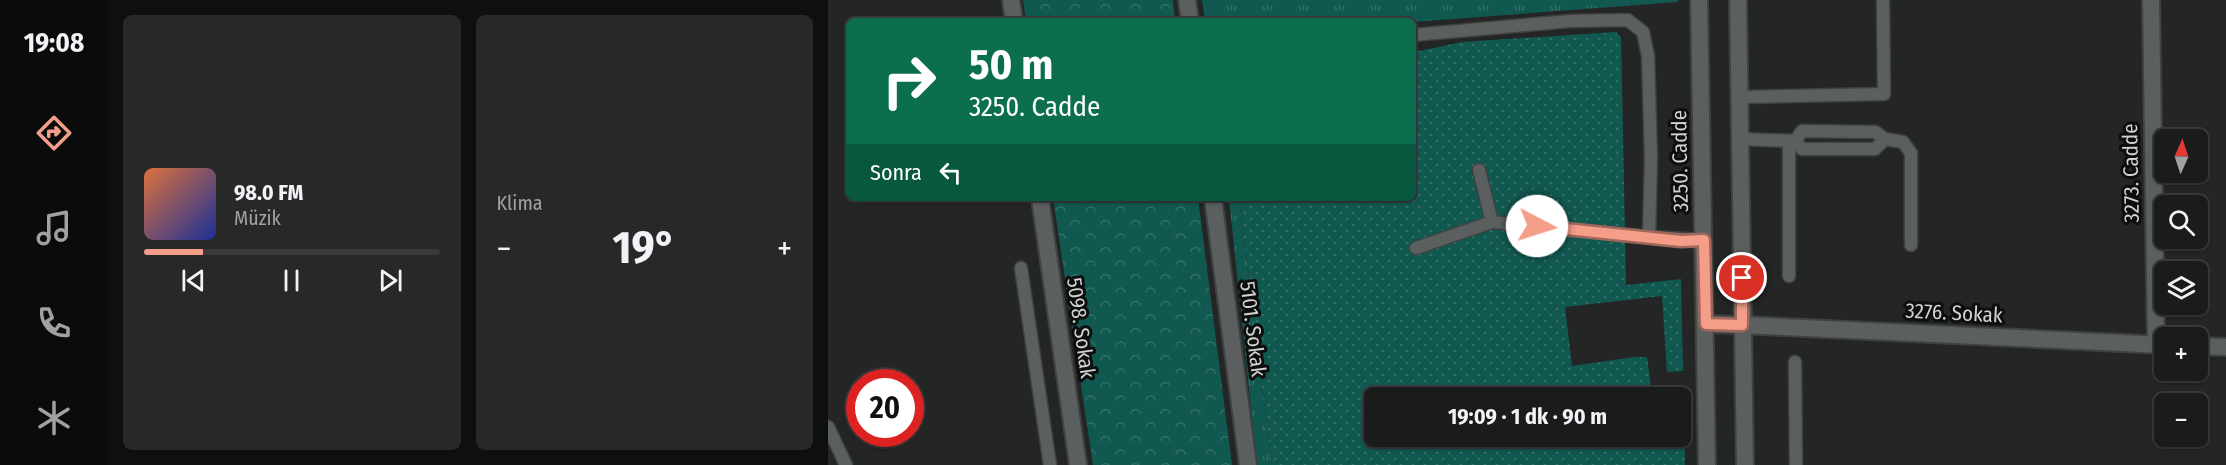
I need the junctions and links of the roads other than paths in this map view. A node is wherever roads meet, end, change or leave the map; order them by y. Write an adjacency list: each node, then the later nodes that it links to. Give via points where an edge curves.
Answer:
1 (1011, 0): 7 (street)
2 (1187, 0): 8 (street)
3 (1699, 0): 19 (street, 3250. Cadde)
4 (1738, 0): 10 (street)
5 (1883, 0): 10 (lane, via 1884,94)
6 (2151, 0): 26 (street, 3273. Cadde)
7 (1014, 18)
8 (1190, 18)
9 (1416, 35): 18 (lane, via 1570,21 1628,20 1643,32 1648,56 1652,158)
10 (1741, 97): 11 (street)
11 (1741, 139): 13 (lane); 25 (street)
12 (1885, 139): 13 (lane, via 1875,132 1802,131); 13 (lane, via 1875,149 1802,149); 20 (lane, via 1903,142 1911,153)
13 (1792, 141): 23 (lane)
14 (1479, 170): 17 (lane)
15 (1040, 201): 34 (street, 5098. Sokak)
16 (1213, 201): 35 (street, 5101. Sokak)
17 (1492, 222): 18 (lane); 21 (lane)
18 (1649, 237): 19 (lane)
19 (1704, 240): 24 (street, 3250. Cadde)
20 (1911, 244)
21 (1416, 248)
22 (1022, 268): 33 (lane)
23 (1789, 276)
24 (1706, 324): 25 (street, 3276. Sokak); 36 (street, 3250. Cadde)
25 (1742, 325): 27 (street, 3276. Sokak); 37 (street)
26 (2160, 327)
27 (2154, 345)
28 (2208, 346): 29 (street)
29 (2226, 347)
30 (1795, 362): 38 (lane)
31 (828, 427): 32 (lane)
32 (846, 465)
33 (1050, 465)
34 (1078, 465)
35 (1248, 465)
36 (1707, 465)
37 (1745, 465)
38 (1796, 465)

